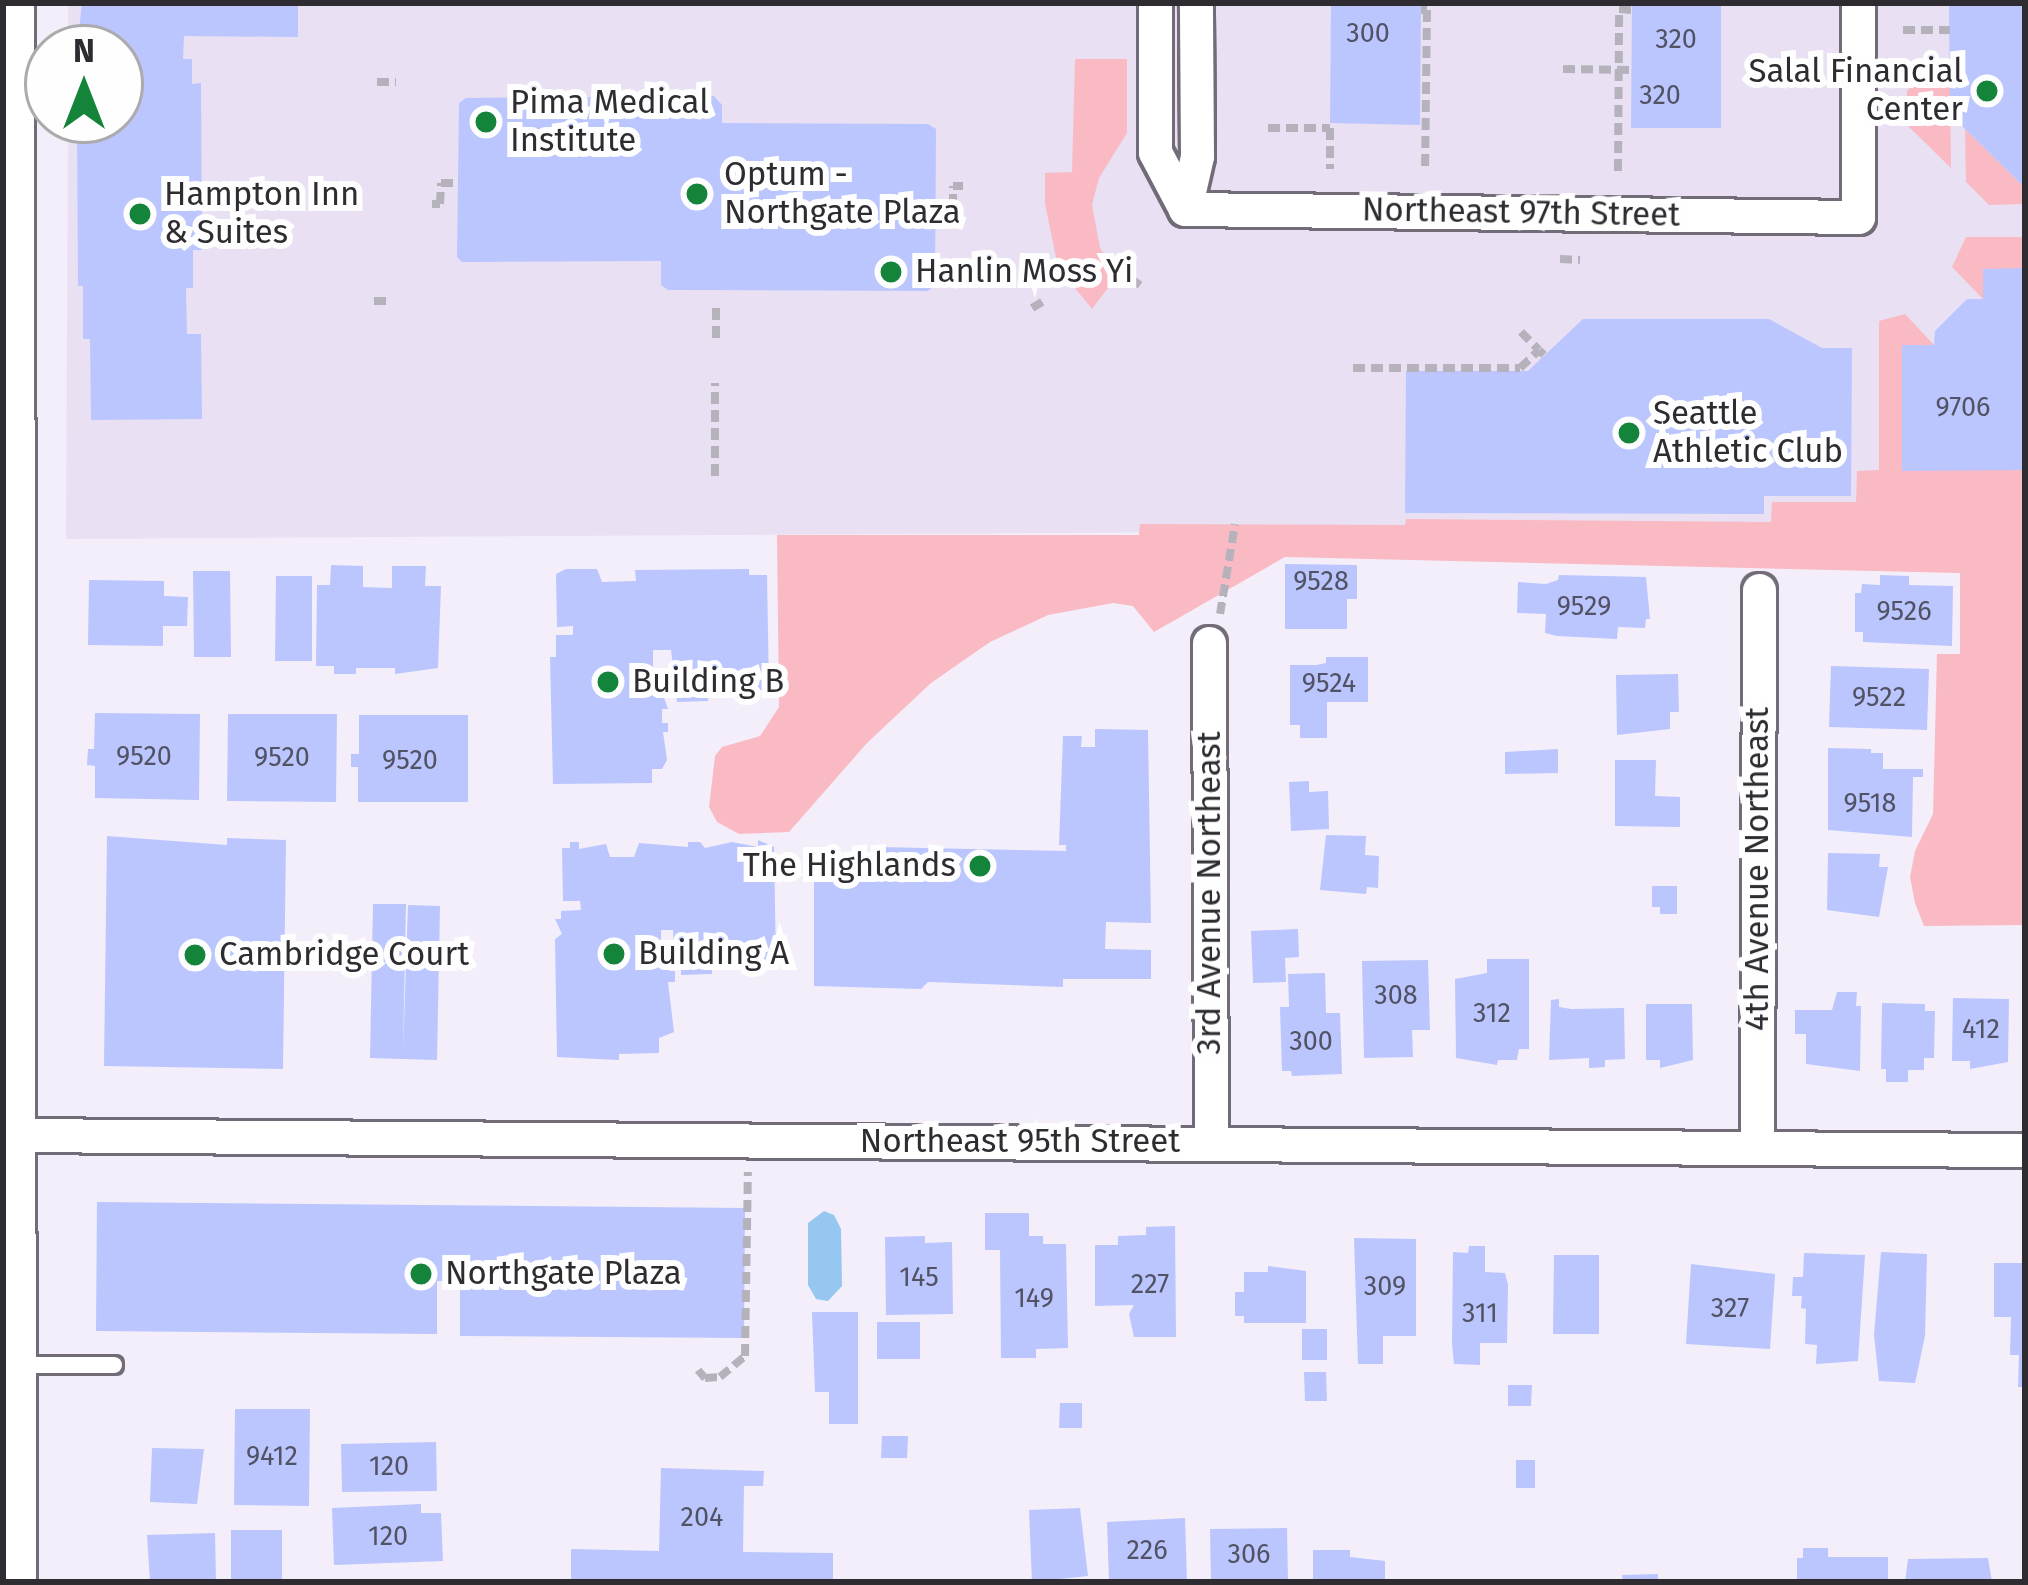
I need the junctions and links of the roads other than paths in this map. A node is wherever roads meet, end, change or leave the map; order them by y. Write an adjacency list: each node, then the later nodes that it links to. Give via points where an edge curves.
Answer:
1 (14, 3): 8 (street)
2 (1154, 3): 5 (street, via 1154,152)
3 (1196, 3): 5 (street, via 1197,156)
4 (1858, 3): 5 (street, Northeast 97th Street, via 1858,217)
5 (1185, 209)
6 (1760, 590): 10 (street, 4th Avenue Northeast)
7 (1209, 643): 9 (street, 3rd Avenue Northeast)
8 (15, 1135): 9 (street, Northeast 95th Street); 12 (street)
9 (1211, 1143): 10 (street, Northeast 95th Street)
10 (1757, 1148): 11 (street, Northeast 95th Street)
11 (2025, 1150)
12 (15, 1365): 13 (lane); 14 (street)
13 (115, 1365)
14 (15, 1582)

